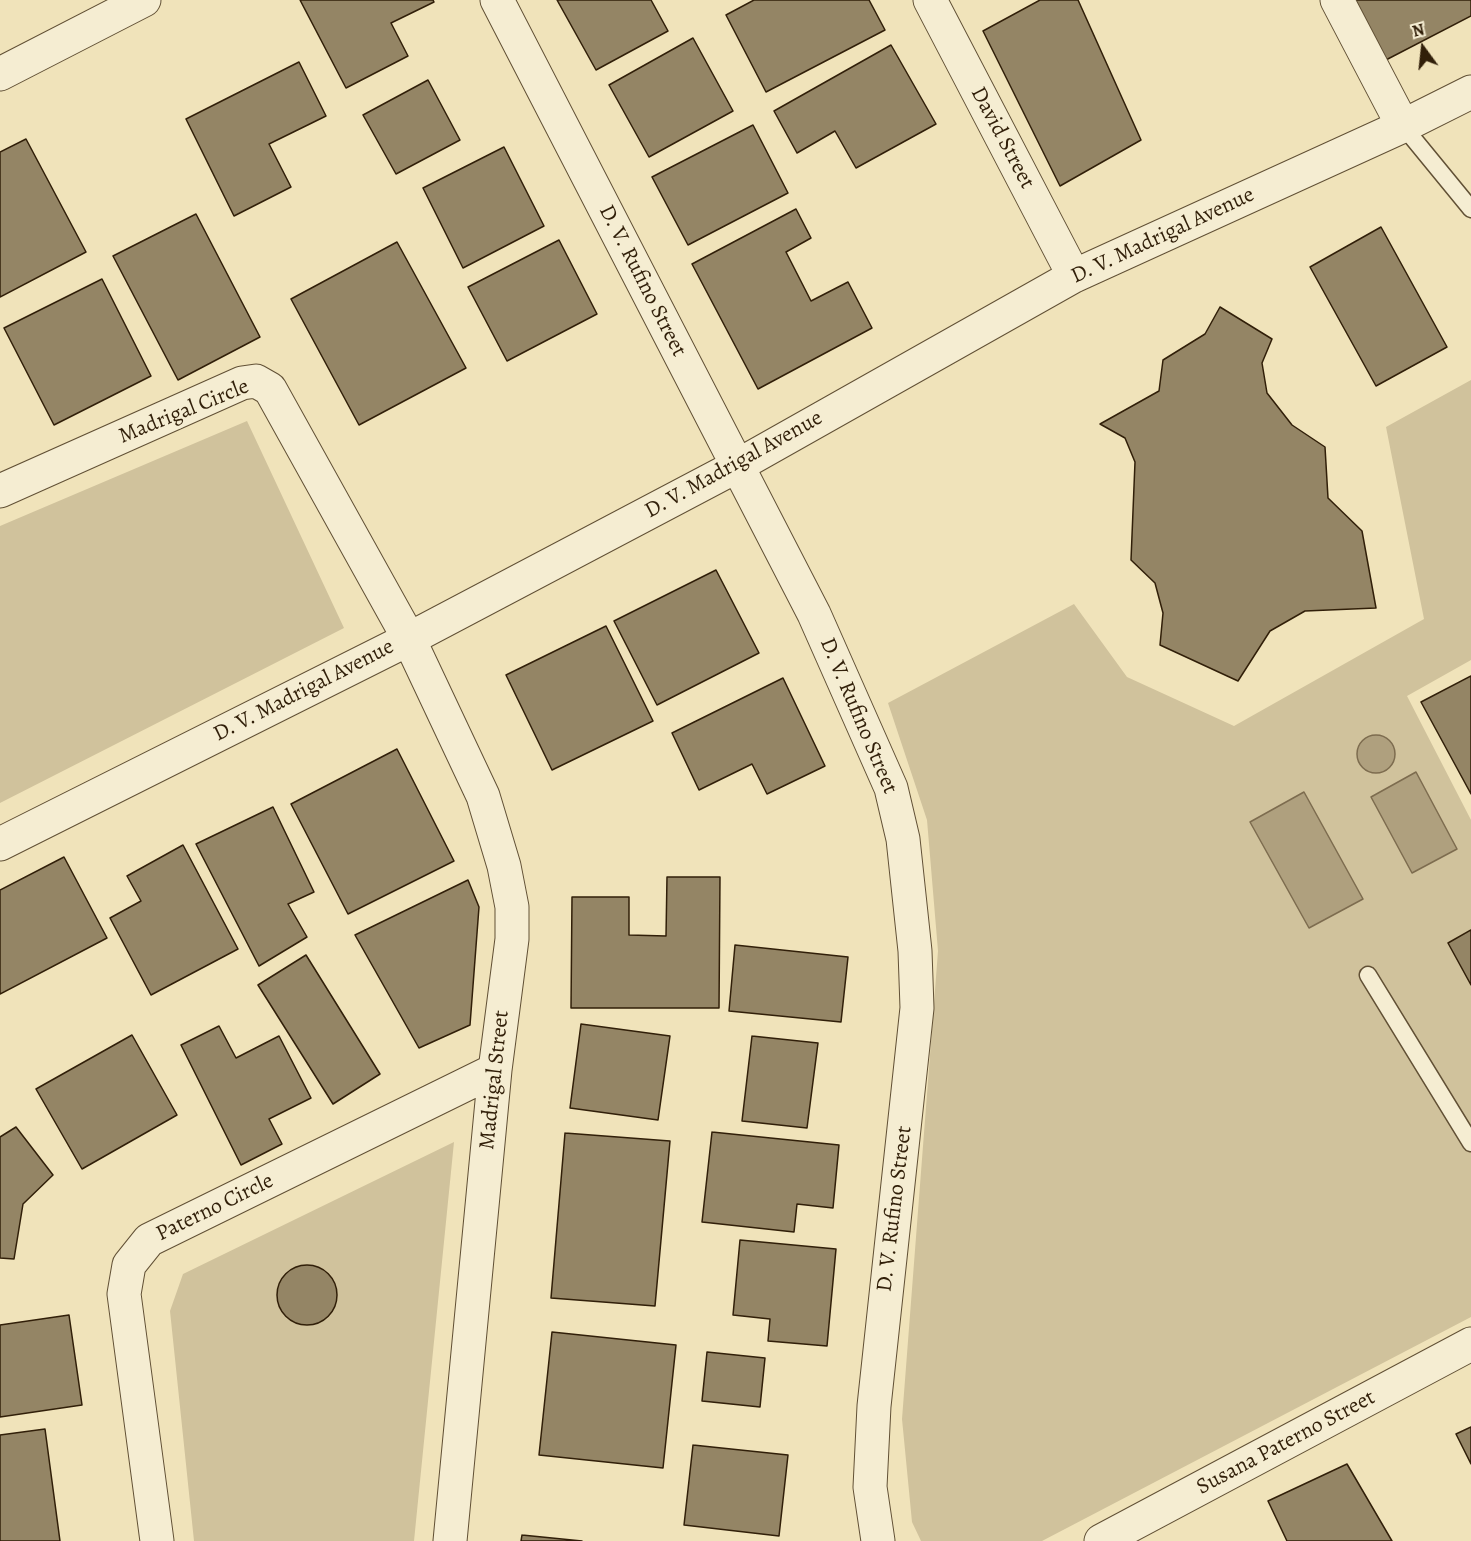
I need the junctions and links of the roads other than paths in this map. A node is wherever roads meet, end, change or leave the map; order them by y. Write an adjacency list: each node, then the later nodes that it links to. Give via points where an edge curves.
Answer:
1 (144, 0): 5 (street)
2 (497, 0): 10 (street, D. V. Rufino Street)
3 (930, 0): 9 (street, David Street)
4 (1336, 0): 7 (street)
5 (0, 74)
6 (1471, 92): 7 (street, D. V. Madrigal Avenue)
7 (1403, 126): 8 (lane); 9 (street, D. V. Madrigal Avenue)
8 (1469, 201)
9 (1074, 276): 10 (street, D. V. Madrigal Avenue)
10 (738, 466): 12 (street, D. V. Madrigal Avenue); 20 (street, D. V. Rufino Street, via 814,614 859,713 891,788 903,840 917,1008 874,1406 870,1487)
11 (0, 491): 12 (street, Madrigal Circle, via 243,383 256,381 270,389)
12 (409, 639): 13 (street, D. V. Madrigal Avenue); 15 (street, Madrigal Street, via 483,796 512,907 512,939)
13 (0, 844)
14 (1368, 975): 16 (lane)
15 (495, 1070): 18 (street, Paterno Circle, via 149,1240 129,1265 124,1293); 19 (street, Madrigal Street)
16 (1471, 1143)
17 (1471, 1344): 21 (street, Susana Paterno Street)
18 (157, 1541)
19 (450, 1541)
20 (878, 1541)
21 (1101, 1541)

